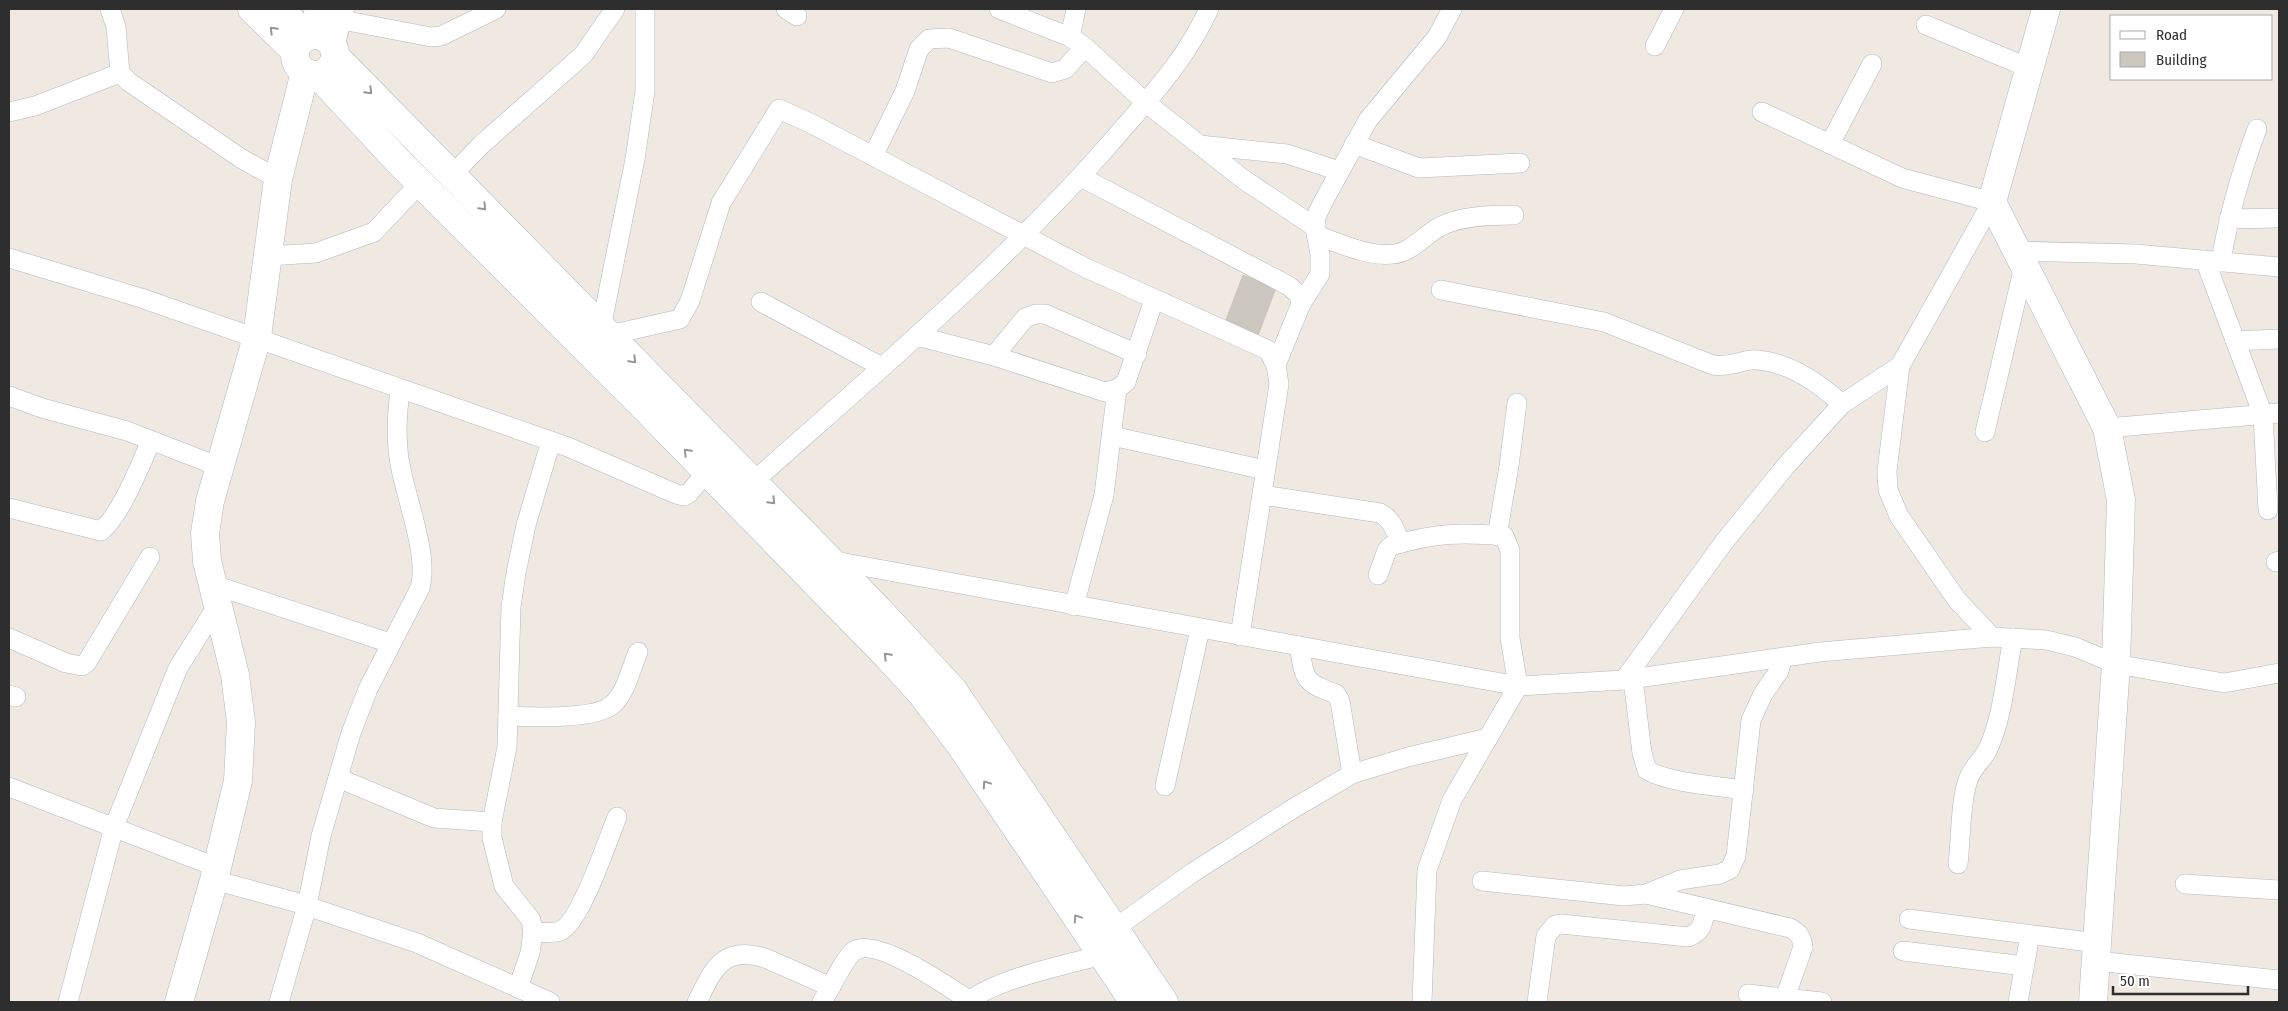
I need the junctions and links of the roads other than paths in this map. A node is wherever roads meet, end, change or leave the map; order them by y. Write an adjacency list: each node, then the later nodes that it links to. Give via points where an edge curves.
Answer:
1 (110, 9): 19 (street, via 116,27)
2 (252, 9): 14 (street, one-way to 2)
3 (281, 9): 14 (street)
4 (496, 9): 14 (street, via 441,36)
5 (615, 9): 30 (street, via 583,55 482,144)
6 (645, 9): 49 (street, via 645,91)
7 (999, 9): 15 (street)
8 (1076, 9): 15 (street)
9 (1209, 9): 20 (street, via 1177,65)
10 (1452, 9): 24 (street, via 1437,37 1368,120)
11 (1674, 9): 16 (street)
12 (2046, 9): 18 (street)
13 (1926, 25): 18 (street)
14 (320, 41): 30 (street, one-way to 30); 32 (street); 33 (street)
15 (1078, 42): 20 (street); 27 (street, via 1065,69 1052,73 949,38 929,39 919,49 905,91)
16 (1655, 46)
17 (1872, 64): 25 (street)
18 (2029, 68): 34 (street)
19 (120, 73): 21 (street, via 35,106); 32 (street, via 234,154)
20 (1146, 102): 26 (street); 31 (street)
21 (9, 112)
22 (1762, 112): 25 (street)
23 (2257, 130): 37 (street, via 2244,163)
24 (1354, 144): 28 (street, via 1420,168); 29 (street)
25 (1830, 144): 34 (street, via 1902,178)
26 (1200, 145): 29 (street, via 1287,154); 38 (street)
27 (873, 156): 39 (street); 49 (street, via 779,109 721,204 690,301 680,319)
28 (1520, 163)
29 (1339, 171): 38 (street, via 1316,217)
30 (452, 175): 49 (street, one-way to 49)
31 (1081, 177): 39 (street); 48 (street, via 1289,286)
32 (278, 179): 40 (street)
33 (420, 183): 40 (street, via 374,232 316,253); 70 (street, one-way to 33)
34 (1992, 202): 42 (street); 57 (street)
35 (1514, 215): 38 (street, via 1497,215 1439,227 1396,254 1360,251)
36 (2279, 218): 37 (street)
37 (2229, 220): 43 (street)
38 (1315, 231): 48 (street, via 1322,264 1320,274)
39 (1024, 234): 46 (street); 50 (street)
40 (268, 256): 51 (street)
41 (9, 258): 51 (street)
42 (2021, 258): 43 (street, via 2136,254); 65 (street); 66 (street)
43 (2213, 261): 44 (street); 53 (street)
44 (2279, 266)
45 (1441, 290): 63 (street, via 1604,322 1713,365 1726,367 1758,360 1775,364 1810,378)
46 (1154, 300): 54 (street); 56 (street, via 1268,350)
47 (761, 302): 58 (street)
48 (1301, 304): 56 (street)
49 (605, 331): 70 (street, one-way to 70)
50 (917, 336): 55 (street); 58 (street)
51 (257, 337): 59 (street); 71 (street)
52 (2279, 339): 53 (street)
53 (2235, 341): 64 (street)
54 (1137, 354): 55 (street, via 1045,314 1036,314 1025,318); 60 (street, via 1126,382)
55 (994, 356): 60 (street, via 1105,392)
56 (1276, 366): 72 (street, via 1279,384)
57 (1900, 366): 63 (street); 86 (street, via 1887,471 1888,490 1899,516 1957,600)
58 (882, 367): 73 (street)
59 (400, 389): 69 (street); 89 (street, via 396,424 400,467 424,575)
60 (1117, 389): 67 (street)
61 (9, 396): 68 (street)
62 (1517, 403): 77 (street)
63 (1842, 404): 95 (street, via 1724,542)
64 (2271, 414): 65 (street); 76 (street)
65 (2107, 428): 93 (street, via 2121,500)
66 (1985, 432)
67 (1112, 436): 72 (street); 83 (street, via 1104,495)
68 (151, 441): 71 (street); 75 (street, via 110,522 100,531)
69 (551, 441): 70 (street, via 684,496); 97 (street, via 526,525 516,573 511,607)
70 (715, 462): 73 (street); 121 (street, one-way to 70, via 959,743 921,694)
71 (220, 467): 82 (street, via 205,533)
72 (1265, 470): 74 (street)
73 (753, 482): 80 (street, one-way to 80)
74 (1262, 495): 78 (street, via 1380,513 1388,517); 85 (street)
75 (9, 508)
76 (2268, 510)
77 (1497, 536): 78 (street, via 1440,534); 96 (street, via 1504,536 1510,550 1510,638)
78 (1401, 543): 81 (street, via 1387,550)
79 (150, 558): 87 (street, via 82,666 71,665)
80 (829, 560): 83 (street); 116 (street, via 954,690)
81 (1378, 575)
82 (216, 594): 89 (street); 106 (street, via 178,668); 108 (street, via 235,675 241,722 238,781)
83 (1074, 606): 84 (street)
84 (1200, 629): 85 (street); 101 (street)
85 (1240, 636): 90 (street)
86 (1992, 637): 88 (street); 92 (street)
87 (9, 638)
88 (2013, 638): 93 (street, via 2046,640 2075,647); 107 (street, via 1991,738 1986,752 1973,769 1966,789)
89 (390, 643): 100 (street, via 351,733)
90 (1299, 646): 96 (street); 99 (street, via 1308,680 1313,686 1336,694 1340,701)
91 (638, 652): 97 (street, via 621,694 610,708 570,717)
92 (1783, 657): 95 (street); 103 (street, via 1779,671 1751,720)
93 (2116, 664): 94 (street, via 2224,683); 120 (street)
94 (2279, 673)
95 (1628, 680): 96 (street); 103 (street, via 1647,770 1669,778)
96 (1518, 686): 98 (street)
97 (508, 716): 105 (street, via 507,747)
98 (1488, 738): 99 (street); 136 (street, via 1452,800 1427,870)
99 (1352, 774): 116 (street, via 1192,873)
100 (338, 778): 105 (street, via 434,818); 113 (street, via 321,836)
101 (1165, 786)
102 (9, 787): 106 (street)
103 (1744, 790): 112 (street, via 1736,856 1730,869 1710,877 1671,882)
104 (617, 817): 117 (street, via 572,922 560,931)
105 (492, 822): 117 (street, via 492,838 504,886 531,920)
106 (114, 827): 108 (street); 128 (street)
107 (1958, 864)
108 (215, 873): 113 (street); 129 (street)
109 (1482, 881): 112 (street, via 1624,896)
110 (2185, 884): 111 (street)
111 (2279, 890)
112 (1646, 894): 114 (street)
113 (307, 906): 124 (street, via 417,943); 130 (street)
114 (1706, 908): 127 (street, via 1798,932 1803,948); 137 (street, via 1701,928 1688,937 1555,925 1546,936)
115 (1909, 919): 118 (street)
116 (1114, 929): 135 (street)
117 (533, 932): 124 (street, via 530,953)
118 (2030, 934): 120 (street); 122 (street)
119 (1903, 951): 122 (street)
120 (2096, 952): 123 (street); 140 (street)
121 (1102, 955): 133 (street, via 992,987); 134 (street)
122 (2024, 966): 139 (street)
123 (2279, 980)
124 (518, 988): 131 (street)
125 (1748, 994): 127 (street)
126 (826, 995): 132 (street, via 765,958 740,956 719,963); 133 (street, via 852,952 858,948 874,948 903,961)
127 (1785, 998): 138 (street)
128 (68, 1002)
129 (179, 1002)
130 (279, 1002)
131 (550, 1002)
132 (697, 1002)
133 (969, 1002)
134 (1134, 1002)
135 (1164, 1002)
136 (1422, 1002)
137 (1537, 1002)
138 (1822, 1002)
139 (2018, 1002)
140 (2093, 1002)

